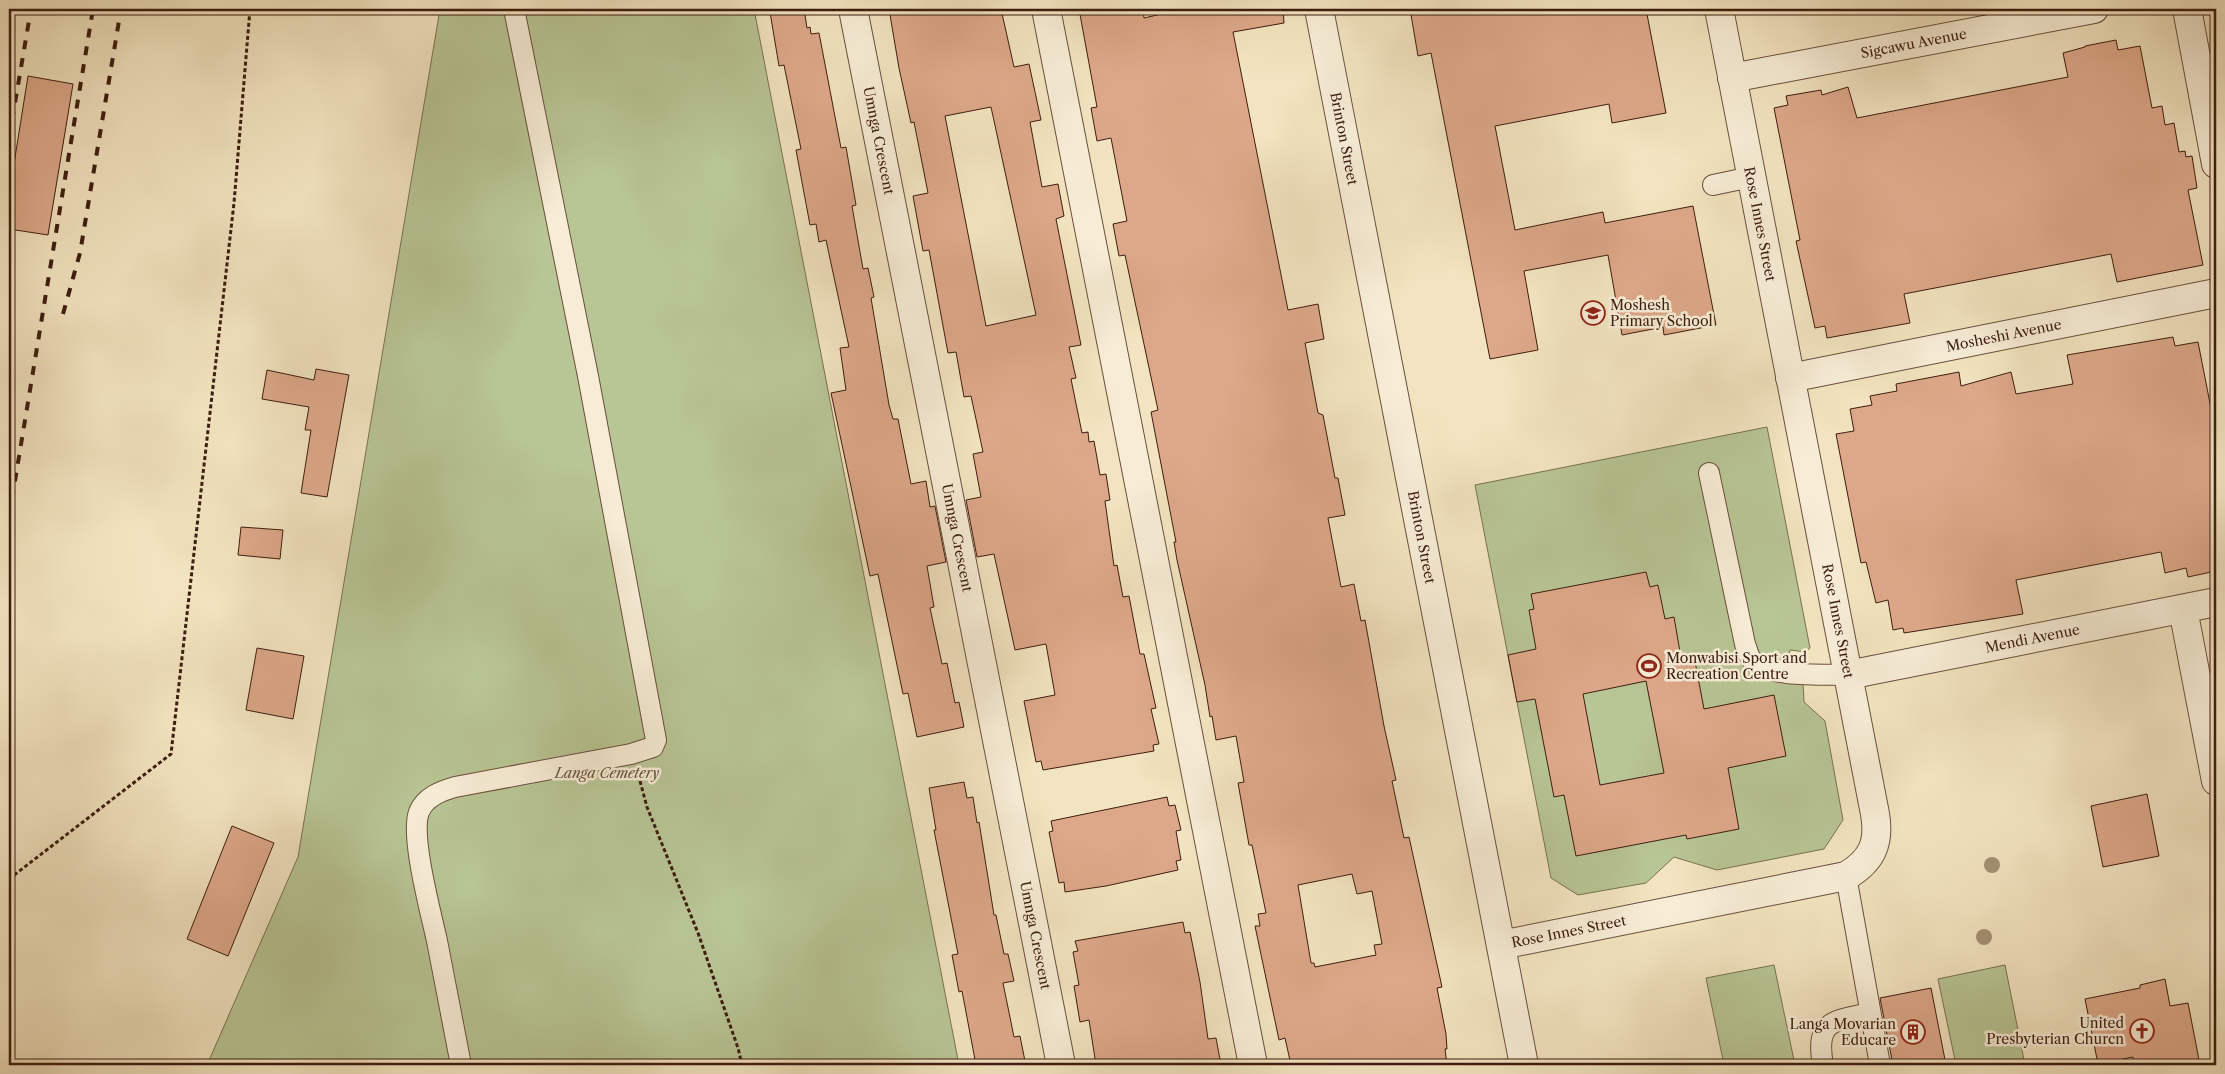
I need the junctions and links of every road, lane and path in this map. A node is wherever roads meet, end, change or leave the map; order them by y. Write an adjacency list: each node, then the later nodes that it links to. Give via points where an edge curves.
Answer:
1 (250, 9): 22 (path, via 234,203 170,754)
2 (514, 9): 19 (lane, via 586,366 656,740 653,746)
3 (853, 9): 27 (street, Umnga Crescent)
4 (1046, 9): 28 (street)
5 (1319, 9): 23 (street, Brinton Street)
6 (1719, 9): 9 (street, Rose Innes Street)
7 (2094, 9): 9 (street, Sigcawu Avenue)
8 (2187, 9): 10 (street)
9 (1732, 78): 11 (street, Rose Innes Street)
10 (2216, 164)
11 (1751, 177): 12 (lane); 14 (street, Rose Innes Street)
12 (1713, 185)
13 (2216, 293): 14 (street, Mosheshi Avenue)
14 (1790, 378): 18 (street, Rose Innes Street)
15 (1709, 473): 18 (lane, via 1745,644 1752,661 1778,672)
16 (2216, 602): 17 (street, Mendi Avenue)
17 (2183, 609): 18 (street, Mendi Avenue); 20 (street)
18 (1848, 675): 21 (street, Rose Innes Street, via 1878,830 1867,860)
19 (632, 754): 25 (lane, via 455,786 438,792 425,802 419,812 417,826 422,867); 26 (path, via 647,807 698,933)
20 (2215, 772)
21 (1846, 876): 23 (street, Rose Innes Street); 24 (lane)
22 (9, 879)
23 (1500, 945): 29 (street, Brinton Street)
24 (1870, 1014): 30 (lane, via 1833,1021 1823,1032 1820,1045); 31 (lane)
25 (461, 1065)
26 (742, 1065)
27 (1061, 1065)
28 (1253, 1065)
29 (1524, 1065)
30 (1823, 1065)
31 (1880, 1065)

